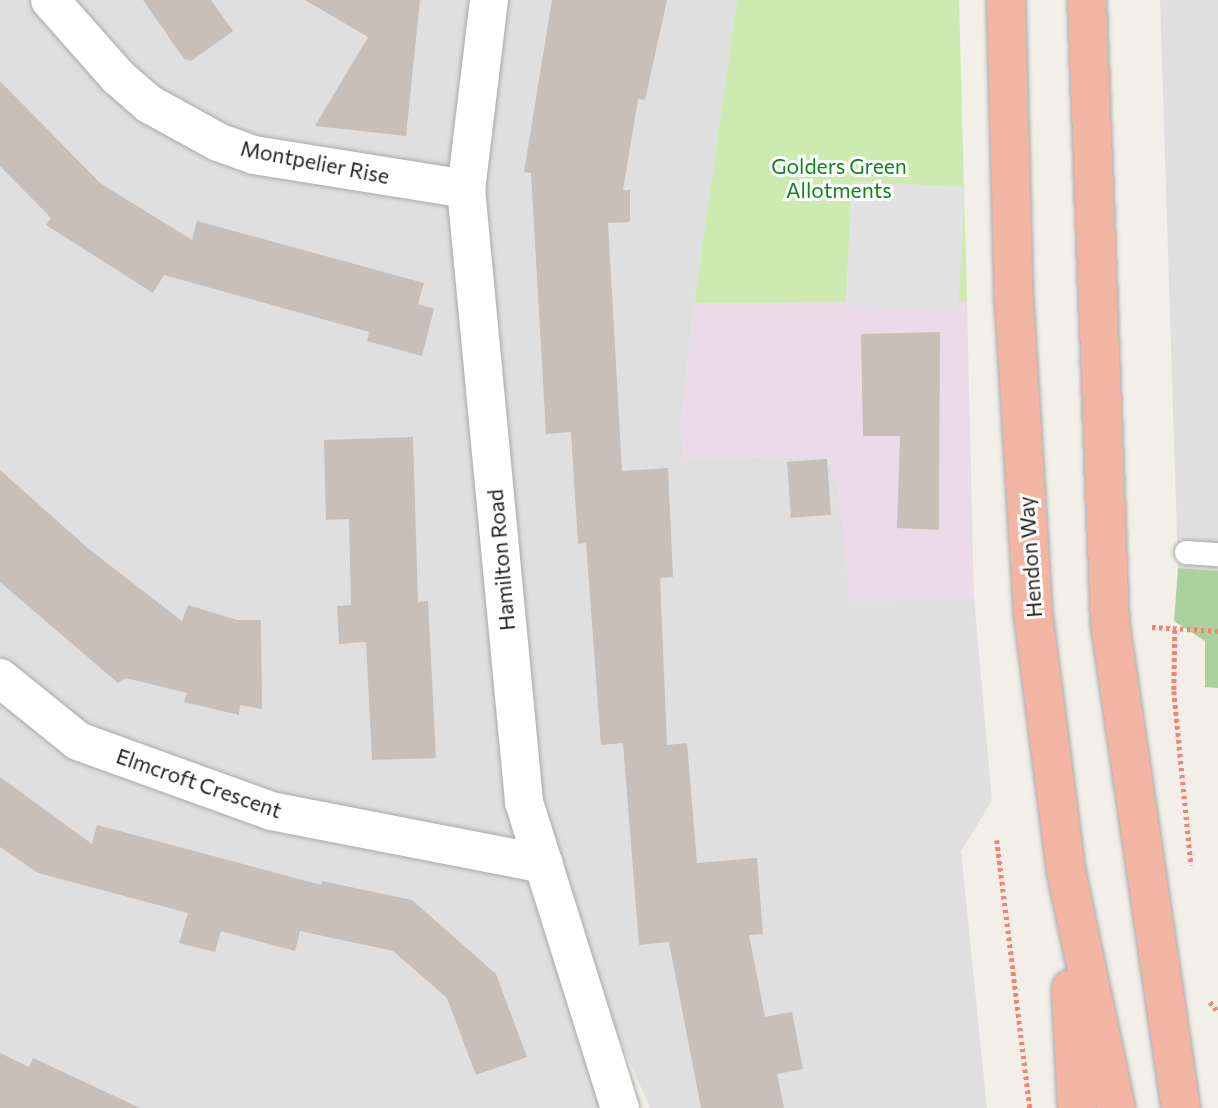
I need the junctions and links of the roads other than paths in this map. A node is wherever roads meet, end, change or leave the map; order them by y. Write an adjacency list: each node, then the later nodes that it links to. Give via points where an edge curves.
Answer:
1 (50, 0): 5 (street, Montpelier Rise, via 118,77 149,104 218,142 254,155)
2 (489, 0): 5 (street, Hamilton Road)
3 (1006, 0): 10 (highway, Hendon Way, via 1014,300 1033,613)
4 (1087, 0): 14 (highway, via 1110,623)
5 (466, 189): 9 (street, Hamilton Road, via 524,802)
6 (1186, 552): 7 (lane)
7 (1218, 554)
8 (0, 678): 9 (street, Elmcroft Crescent, via 78,741 271,811)
9 (544, 864): 11 (street, Hamilton Road)
10 (1066, 871): 12 (highway); 13 (highway, Hendon Way)
11 (620, 1108)
12 (1077, 1108)
13 (1116, 1108)
14 (1181, 1108)

